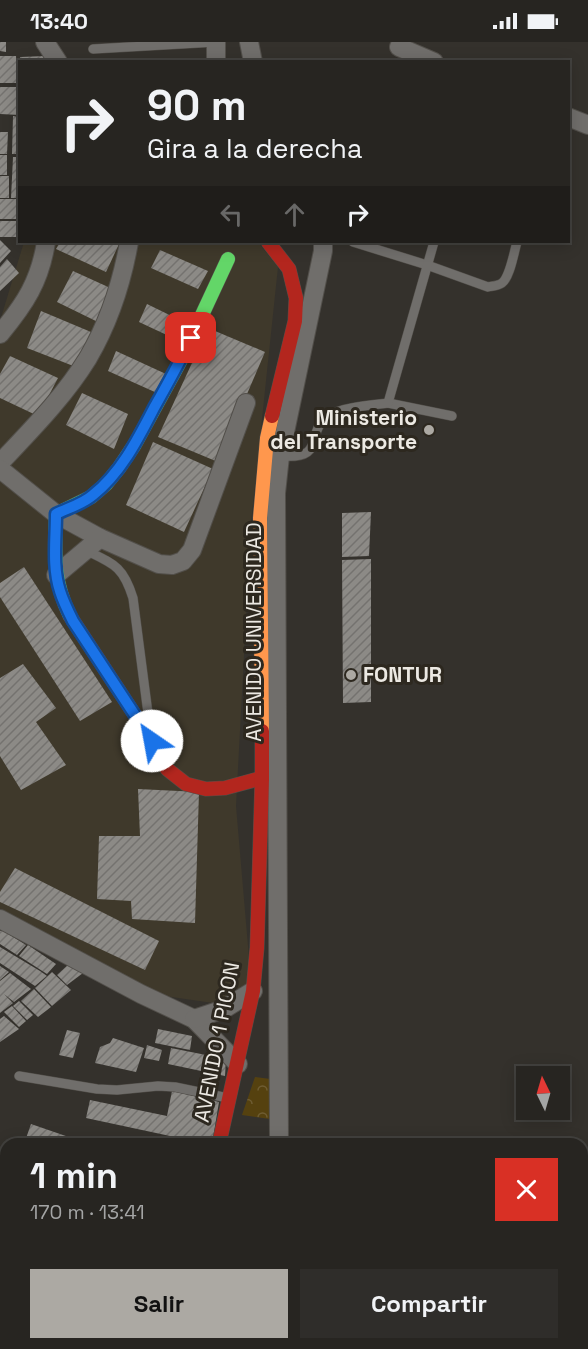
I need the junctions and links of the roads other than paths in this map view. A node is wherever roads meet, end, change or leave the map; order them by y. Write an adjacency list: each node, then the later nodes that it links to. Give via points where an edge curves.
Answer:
1 (45, 42): 6 (street)
2 (216, 42): 4 (lane); 7 (street)
3 (249, 42): 8 (street)
4 (93, 49)
5 (398, 50): 9 (street)
6 (57, 60)
7 (216, 60)
8 (253, 60)
9 (428, 60)
10 (46, 243): 19 (street, via 33,287)
11 (129, 243): 24 (street, via 117,295 87,358 68,387)
12 (269, 243): 31 (street, AVENIDO UNIVERSIDAD, via 288,269 296,298 295,321 267,438 261,498)
13 (356, 243): 18 (lane)
14 (434, 243): 18 (lane)
15 (517, 243): 18 (lane, via 508,275 504,283 496,286)
16 (324, 245): 23 (street, AVENIDO UNIVERSIDAD)
17 (228, 259): 26 (street, via 182,358 119,468 91,497)
18 (427, 265): 21 (lane)
19 (0, 334)
20 (246, 403): 27 (street, via 192,550 183,561 159,564)
21 (388, 403): 22 (lane); 23 (lane, via 328,416 308,452)
22 (452, 416)
23 (280, 456): 40 (street, AVENIDO UNIVERSIDAD, via 276,493)
24 (0, 464)
25 (0, 469): 26 (street)
26 (56, 514): 27 (street); 29 (street)
27 (100, 538): 28 (street)
28 (85, 550): 29 (street); 30 (lane, via 113,564 133,598)
29 (56, 575): 30 (street, via 73,621)
30 (152, 741): 31 (street, via 166,769 186,784 225,788)
31 (262, 778): 33 (street, AVENIDO UNIVERSIDAD)
32 (0, 919): 35 (street)
33 (257, 948): 34 (street, AVENIDO 1 PICON)
34 (253, 991): 35 (street, via 224,1009); 36 (street, AVENIDO 1 PICON)
35 (194, 1019): 36 (street)
36 (238, 1064): 38 (street, AVENIDO 1 PICON)
37 (19, 1076): 38 (lane, via 97,1089 175,1087)
38 (230, 1098): 39 (street, AVENIDO 1 PICON)
39 (220, 1138)
40 (279, 1138)

